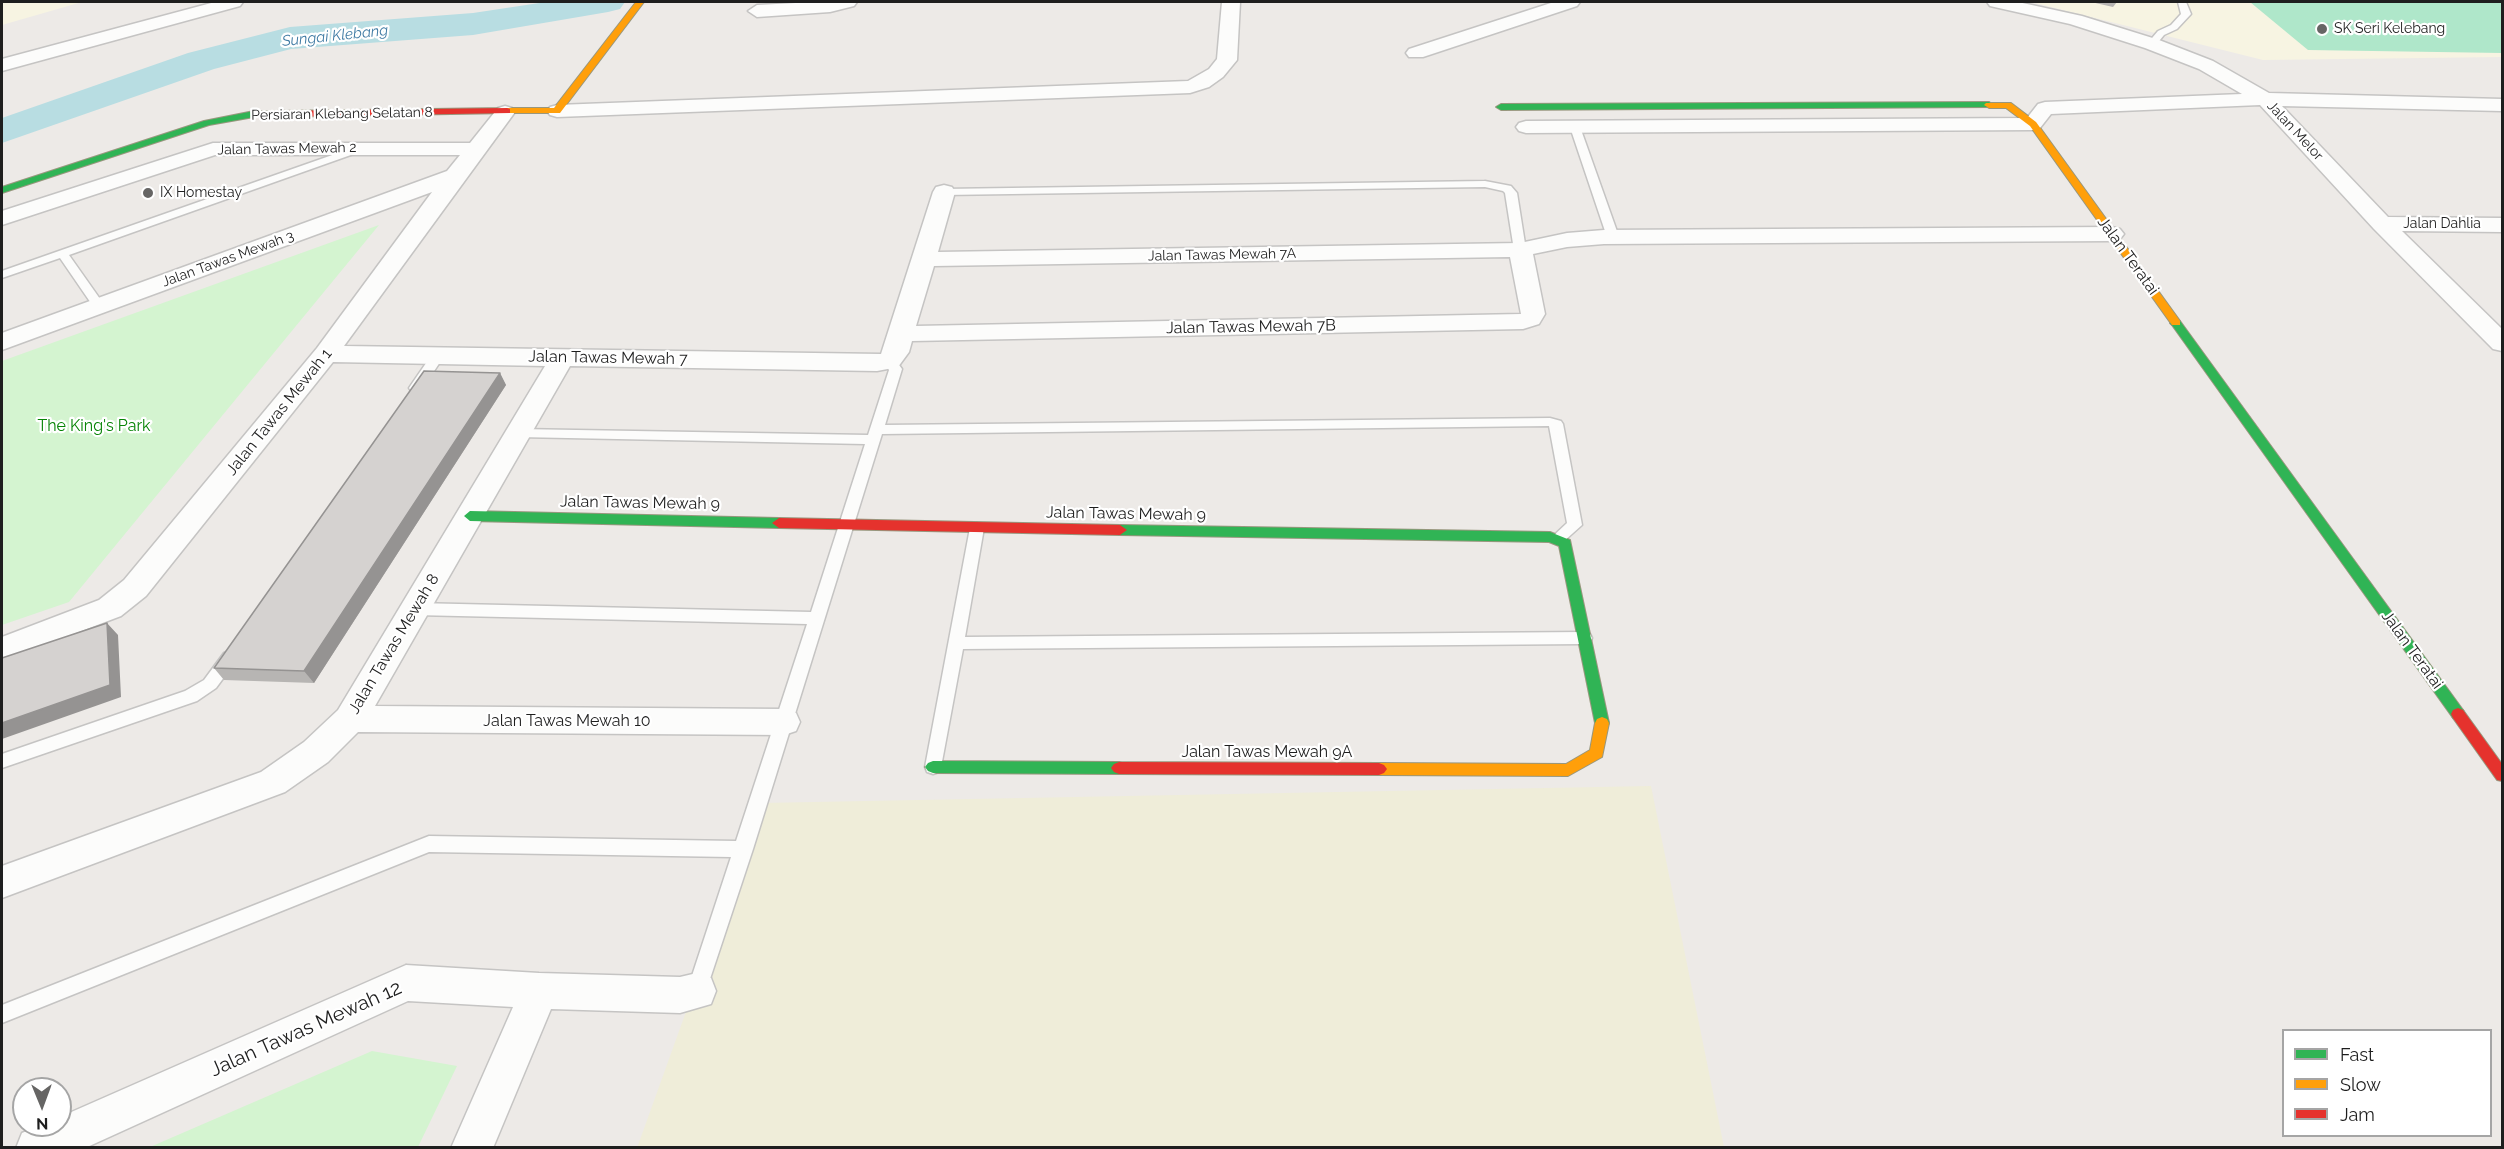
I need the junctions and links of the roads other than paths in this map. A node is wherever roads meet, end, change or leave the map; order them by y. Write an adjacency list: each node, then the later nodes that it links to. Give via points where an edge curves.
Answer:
1 (234, 2): 11 (street)
2 (848, 2): 8 (street)
3 (1231, 2): 15 (street, via 1227,60 1216,73 1190,87)
4 (1571, 2): 10 (street)
5 (1996, 2): 9 (street, Jalan Melor, via 2075,20)
6 (2182, 2): 9 (lane, via 2186,14)
7 (638, 5): 15 (street)
8 (757, 11)
9 (2152, 44): 12 (street, Jalan Melor, via 2206,65)
10 (1416, 53)
11 (2, 65)
12 (2265, 99): 13 (street); 17 (street, via 2045,108); 26 (street, Jalan Melor)
13 (2502, 105)
14 (1501, 107): 17 (street, Jalan Teratai, via 2008,105)
15 (557, 111): 16 (street, Persiaran Klebang Selatan 8)
16 (505, 112): 21 (street, Jalan Tawas Mewah 1); 23 (street, Persiaran Klebang Selatan 8, via 254,114 207,123)
17 (2033, 124): 18 (street); 28 (street, Jalan Teratai)
18 (1575, 127): 19 (street); 29 (lane)
19 (1526, 128)
20 (361, 148): 21 (street, Jalan Tawas Mewah 2); 25 (street, Jalan Tawas Mewah 2, via 213,149); 31 (lane)
21 (475, 149): 22 (street, Jalan Tawas Mewah 1)
22 (455, 176): 34 (street, Jalan Tawas Mewah 3); 38 (street, Jalan Tawas Mewah 1)
23 (2, 190)
24 (944, 192): 30 (lane, via 1485,184 1507,188 1511,193); 32 (street)
25 (2, 218)
26 (2382, 224): 27 (street, Jalan Dahlia); 37 (street, Jalan Melor)
27 (2502, 225)
28 (2112, 234): 29 (street, Jalan Tawas Mewah 7A); 59 (street, Jalan Teratai)
29 (1613, 237): 30 (street, Jalan Tawas Mewah 7A, via 1567,240)
30 (1520, 250): 32 (street, Jalan Tawas Mewah 7A); 35 (street, Jalan Tawas Mewah 7B, via 1533,314 1523,321)
31 (62, 253): 33 (lane); 34 (lane)
32 (923, 259): 35 (street)
33 (2, 274)
34 (99, 306): 36 (street, Jalan Tawas Mewah 3)
35 (902, 334): 41 (street)
36 (2, 342)
37 (2502, 343)
38 (327, 354): 39 (street, Jalan Tawas Mewah 7); 54 (street, Jalan Tawas Mewah 1, via 135,588 102,611)
39 (438, 356): 40 (street, Jalan Tawas Mewah 7); 42 (lane)
40 (562, 358): 41 (street, Jalan Tawas Mewah 7); 43 (street, Jalan Tawas Mewah 8)
41 (889, 361): 44 (lane, via 896,369)
42 (405, 405)
43 (518, 433): 44 (lane); 45 (street, Jalan Tawas Mewah 8)
44 (875, 435): 46 (lane); 48 (lane, via 1550,422 1556,424 1575,525)
45 (470, 516): 46 (street, Jalan Tawas Mewah 9); 49 (street, Jalan Tawas Mewah 8)
46 (847, 525): 47 (street, Jalan Tawas Mewah 9); 50 (lane)
47 (978, 528): 48 (street, Jalan Tawas Mewah 9); 52 (lane)
48 (1558, 538): 51 (street, via 1565,543)
49 (415, 609): 50 (lane); 55 (street, Jalan Tawas Mewah 8)
50 (818, 618): 56 (lane)
51 (1584, 638): 52 (lane); 58 (street, Jalan Tawas Mewah 9A, via 1602,725 1598,753 1568,770)
52 (956, 644): 58 (lane)
53 (236, 648): 57 (lane, via 210,684 191,696)
54 (2, 649)
55 (350, 719): 56 (street, Jalan Tawas Mewah 10); 61 (street, Jalan Tawas Mewah 8, via 316,752 273,782)
56 (784, 723): 60 (lane)
57 (2, 761)
58 (933, 767)
59 (2502, 775)
60 (744, 849): 63 (lane); 64 (lane, via 429,844)
61 (2, 882)
62 (540, 991): 63 (street, Jalan Tawas Mewah 12, via 680,995); 65 (street, Jalan Tawas Mewah 12, via 406,983); 66 (street)
63 (697, 991)
64 (2, 1014)
65 (38, 1148)
66 (472, 1148)

